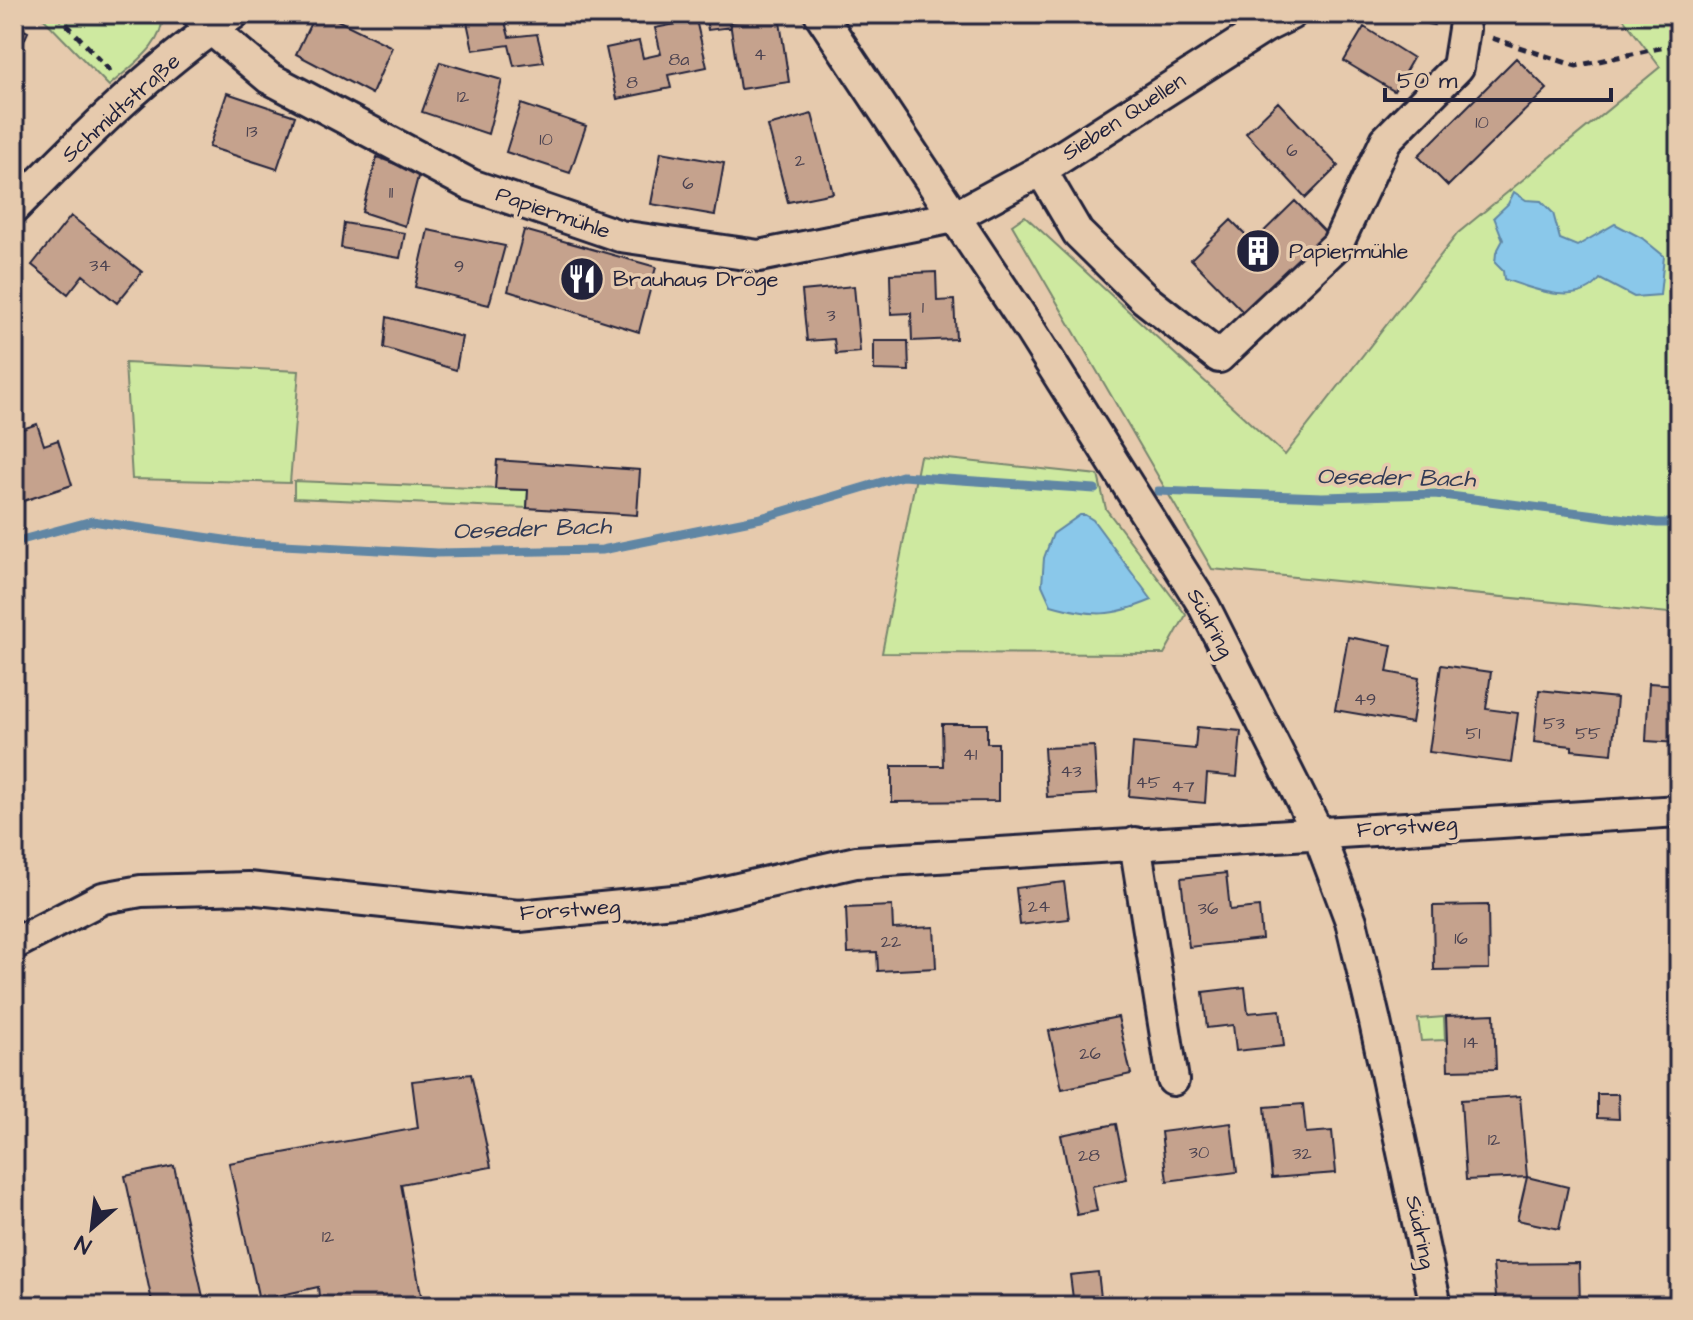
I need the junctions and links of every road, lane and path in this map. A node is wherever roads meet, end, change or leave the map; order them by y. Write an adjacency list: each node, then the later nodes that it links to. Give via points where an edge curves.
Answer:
1 (57, 14): 8 (path)
2 (820, 14): 11 (street, Südring)
3 (1386, 14): 6 (path)
4 (1271, 18): 9 (street, Sieben Quellen)
5 (214, 19): 10 (street, Schmidtstraße); 11 (street, Papiermühle, via 269,78 471,185 620,236 759,256)
6 (1464, 29): 7 (path, via 1576,66); 9 (street, via 1458,67 1386,140 1337,245 1219,357 1145,299 1078,233)
7 (1679, 44)
8 (95, 54)
9 (1041, 170): 11 (street, Sieben Quellen)
10 (14, 208)
11 (954, 217): 13 (street, Südring, via 1204,606)
12 (1679, 811): 13 (street, Forstweg)
13 (1318, 833): 14 (street, Forstweg); 17 (street, Südring, via 1351,921)
14 (1135, 843): 15 (street, Forstweg, via 856,862 694,899 519,916 248,888 141,891 103,898); 16 (street)
15 (14, 944)
16 (1173, 1080)
17 (1436, 1306)

